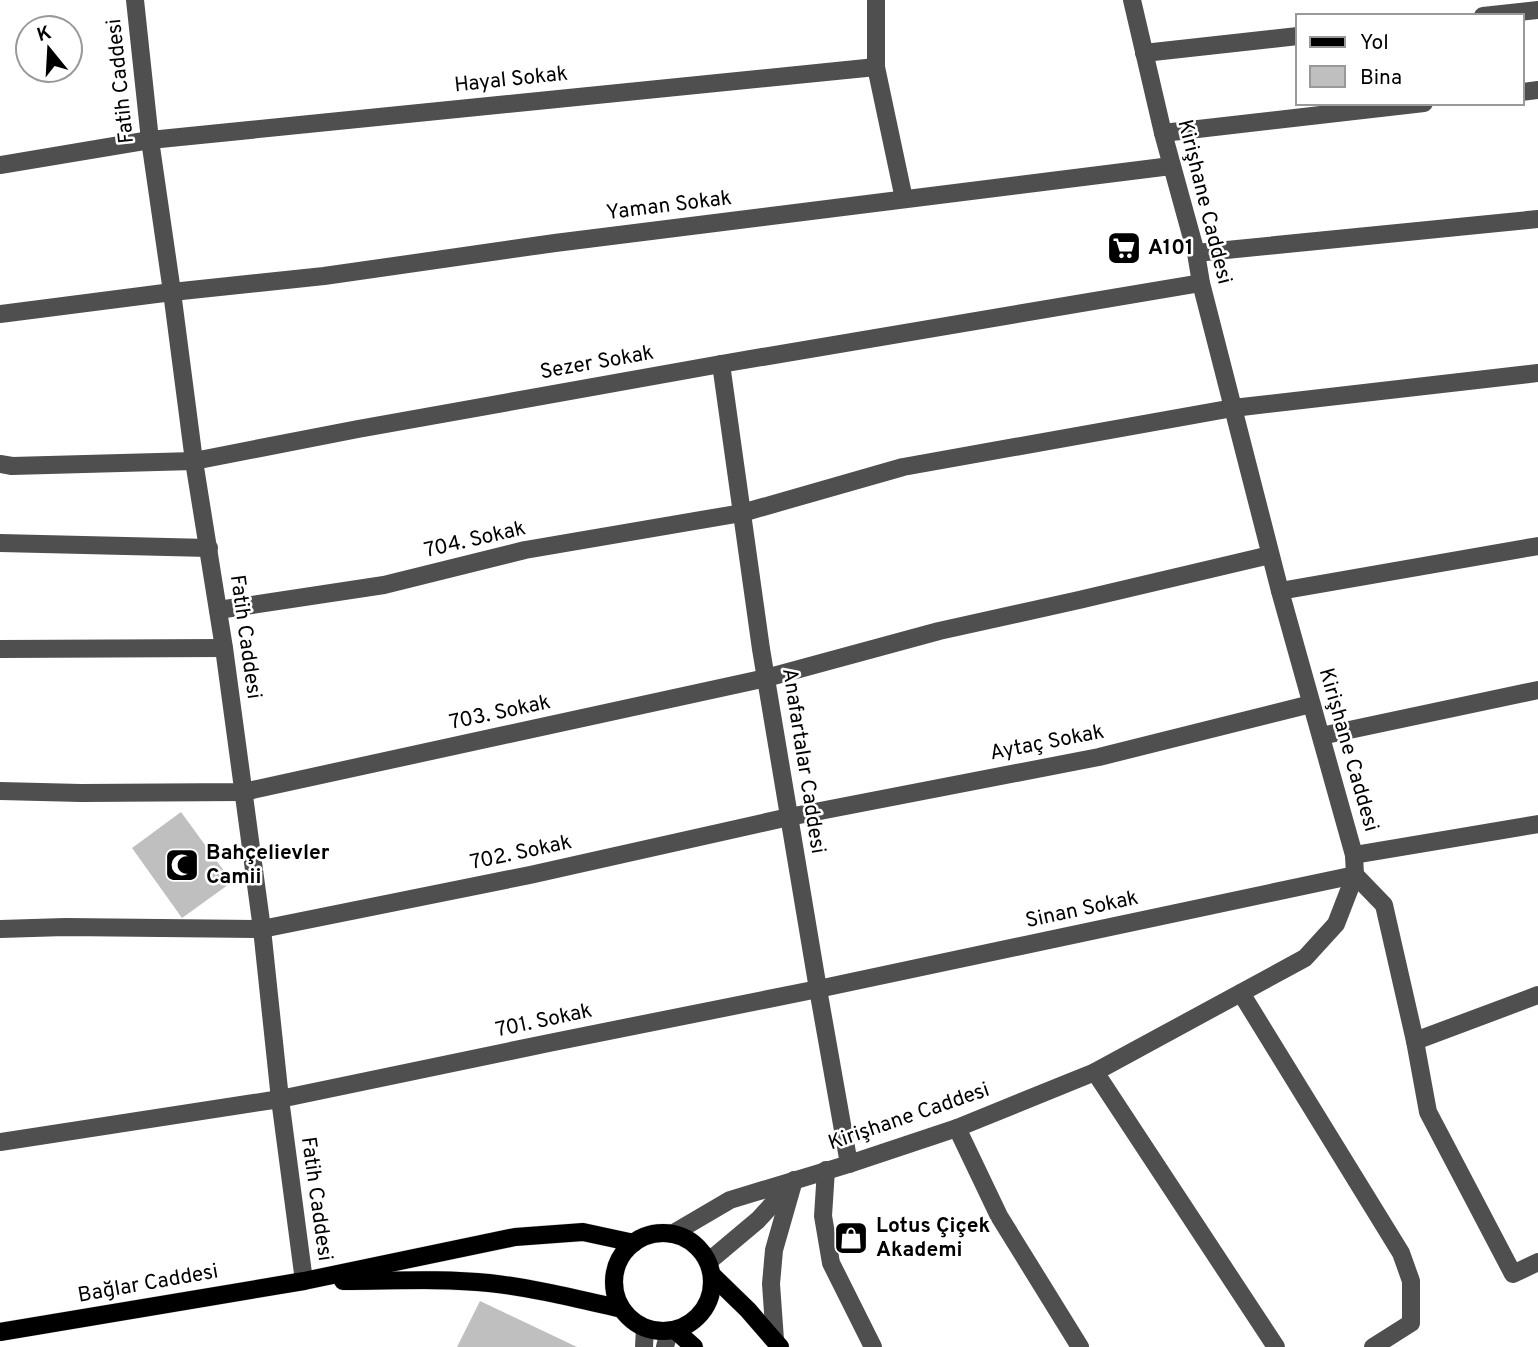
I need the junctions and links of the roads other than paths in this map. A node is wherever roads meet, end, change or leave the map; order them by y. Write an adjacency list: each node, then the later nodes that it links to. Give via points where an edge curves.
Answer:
1 (135, 0): 11 (street, Fatih Caddesi)
2 (876, 0): 8 (street)
3 (1132, 0): 7 (street, Kirişhane Caddesi)
4 (1538, 10): 5 (street)
5 (1501, 14)
6 (1296, 36): 7 (street)
7 (1143, 53): 10 (street, Kirişhane Caddesi)
8 (876, 67): 11 (street, Hayal Sokak); 14 (street)
9 (1407, 105): 10 (street)
10 (1163, 133): 13 (street, Kirişhane Caddesi)
11 (150, 140): 12 (street, Hayal Sokak); 18 (street, Fatih Caddesi)
12 (0, 165)
13 (1171, 166): 14 (street, Yaman Sokak); 16 (street, Kirişhane Caddesi)
14 (904, 199): 18 (street, Yaman Sokak)
15 (1538, 219): 16 (street)
16 (1196, 253): 17 (street, Kirişhane Caddesi)
17 (1201, 284): 20 (street, Sezer Sokak); 22 (street, Kirişhane Caddesi)
18 (172, 292): 19 (street, Yaman Sokak); 23 (street, Fatih Caddesi)
19 (0, 314)
20 (721, 364): 23 (street, Sezer Sokak); 25 (street, Anafartalar Caddesi)
21 (1538, 373): 22 (street, 704. Sokak)
22 (1233, 408): 25 (street, 704. Sokak, via 903,467); 29 (street, Kirişhane Caddesi)
23 (194, 461): 24 (street, Sezer Sokak); 28 (street, Fatih Caddesi)
24 (0, 464)
25 (742, 513): 31 (street, 704. Sokak, via 525,550 384,584); 34 (street, Anafartalar Caddesi)
26 (0, 542): 28 (street)
27 (1538, 546): 30 (street)
28 (209, 548): 31 (street, Fatih Caddesi)
29 (1270, 555): 30 (street, Kirişhane Caddesi); 34 (street, 703. Sokak, via 939,631)
30 (1280, 591): 36 (street, Kirişhane Caddesi)
31 (218, 610): 32 (street, Fatih Caddesi)
32 (224, 648): 33 (street); 39 (street, Fatih Caddesi)
33 (0, 649)
34 (766, 678): 39 (street, 703. Sokak); 40 (street, Anafartalar Caddesi)
35 (1538, 691): 37 (street)
36 (1311, 704): 37 (street, Kirişhane Caddesi); 40 (street, Aytaç Sokak, via 1100,757)
37 (1321, 736): 42 (street, Kirişhane Caddesi)
38 (0, 791): 39 (street, 703. Sokak)
39 (243, 792): 45 (street, Fatih Caddesi)
40 (789, 817): 45 (street, 702. Sokak); 46 (street, Anafartalar Caddesi)
41 (1538, 824): 42 (street)
42 (1354, 855): 43 (street, Kirişhane Caddesi)
43 (1355, 875): 46 (street, Sinan Sokak); 47 (street, Kirişhane Caddesi, via 1336,925 1305,958); 49 (street, via 1384,905)
44 (0, 929): 45 (street, 702. Sokak)
45 (262, 929): 51 (street, Fatih Caddesi)
46 (818, 989): 51 (street, 701. Sokak); 54 (street, Anafartalar Caddesi)
47 (1241, 993): 50 (street, Kirişhane Caddesi); 72 (street, via 1401,1253 1411,1281 1410,1323)
48 (1538, 995): 49 (street)
49 (1415, 1041): 59 (street, via 1428,1112 1513,1275)
50 (1095, 1072): 52 (street, Kirişhane Caddesi); 71 (street)
51 (280, 1099): 53 (street, 701. Sokak); 61 (street, Fatih Caddesi)
52 (957, 1128): 54 (street, Kirişhane Caddesi); 70 (street, via 999,1216)
53 (0, 1142)
54 (849, 1164): 55 (street, Kirişhane Caddesi)
55 (826, 1170): 56 (street, Kirişhane Caddesi); 69 (street, via 823,1216 831,1263)
56 (794, 1180): 57 (street, Kirişhane Caddesi, via 730,1200); 60 (street); 66 (street, via 774,1250 771,1284)
57 (672, 1234): 58 (main road); 60 (main road, via 694,1244)
58 (634, 1242): 61 (main road, via 583,1232 515,1237); 62 (main road, via 617,1266 614,1280)
59 (1538, 1262)
60 (710, 1269): 65 (main road, via 708,1303 700,1315); 66 (main road)
61 (304, 1281): 62 (main road, via 488,1283); 64 (main road, Bağlar Caddesi)
62 (622, 1308): 63 (main road)
63 (645, 1328): 65 (main road); 67 (street)
64 (0, 1332)
65 (670, 1336): 68 (main road)
66 (778, 1343)
67 (645, 1347)
68 (694, 1347)
69 (873, 1347)
70 (1080, 1347)
71 (1276, 1347)
72 (1373, 1347)

